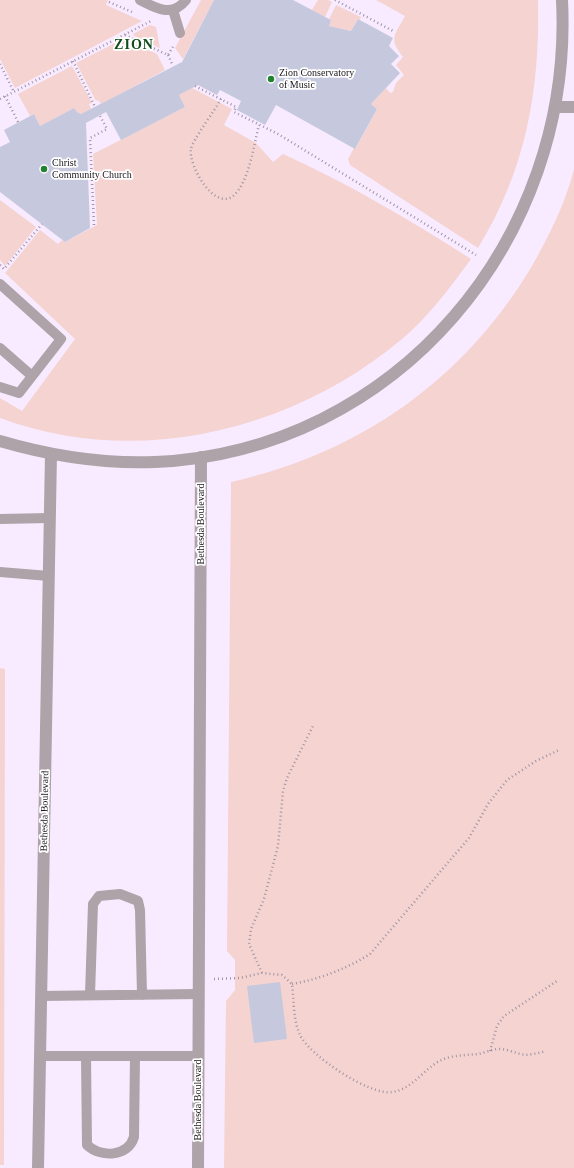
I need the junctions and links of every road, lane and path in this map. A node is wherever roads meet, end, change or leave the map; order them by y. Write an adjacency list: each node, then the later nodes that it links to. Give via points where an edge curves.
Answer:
1 (140, 0): 5 (lane, via 160,10)
2 (186, 0): 5 (lane)
3 (334, 0): 7 (path)
4 (562, 0): 19 (street, via 563,42)
5 (173, 10): 8 (lane)
6 (151, 20): 10 (path)
7 (395, 32)
8 (180, 33)
9 (168, 55): 12 (path)
10 (73, 61): 14 (path); 18 (path)
11 (0, 64): 14 (path)
12 (173, 66)
13 (195, 86): 17 (path)
14 (14, 92): 15 (path)
15 (5, 96): 16 (path); 22 (path)
16 (0, 99)
17 (221, 99): 23 (path, via 236,107 234,112); 23 (path, via 192,144 190,154 202,181 220,198 233,196 242,184)
18 (95, 106)
19 (557, 107): 20 (street); 34 (street, via 544,162 510,239 463,308 425,348 358,399 321,419 256,444)
20 (574, 108)
21 (100, 116): 25 (path, via 107,129 90,138)
22 (18, 122)
23 (259, 125): 26 (path, via 278,134)
24 (42, 224): 27 (path, via 4,269)
25 (94, 225)
26 (476, 255)
27 (0, 265)
28 (0, 284): 30 (lane, via 61,340)
29 (0, 348): 30 (lane)
30 (32, 376): 31 (lane, via 19,393)
31 (0, 387)
32 (0, 441): 33 (street)
33 (51, 454): 34 (street, via 135,462); 35 (street, Bethesda Boulevard)
34 (201, 457): 42 (street, Bethesda Boulevard)
35 (50, 518): 36 (lane); 38 (street, Bethesda Boulevard)
36 (0, 519)
37 (0, 572): 38 (lane)
38 (49, 576): 48 (street, Bethesda Boulevard)
39 (314, 724): 41 (path, via 283,791 278,846 264,899 251,929 249,944)
40 (559, 750): 44 (path, via 507,780 488,804 470,838 370,954 350,967)
41 (262, 973): 42 (path, via 240,978); 44 (path, via 282,975)
42 (199, 979): 45 (street, Bethesda Boulevard)
43 (557, 981): 50 (path, via 504,1016)
44 (292, 984): 50 (path, via 296,1026 307,1046 368,1089 392,1092 411,1084 432,1065 449,1057)
45 (199, 994): 47 (lane); 54 (street, Bethesda Boulevard)
46 (90, 995): 47 (lane); 47 (lane, via 93,904 99,896 120,894 138,901 140,910); 48 (lane)
47 (142, 995)
48 (41, 996): 51 (street, Bethesda Boulevard)
49 (546, 1050): 50 (path, via 526,1055 500,1049)
50 (490, 1051)
51 (40, 1056): 52 (lane); 55 (street, Bethesda Boulevard)
52 (86, 1056): 53 (lane); 53 (lane, via 86,1145 100,1152 121,1153 131,1145 134,1137)
53 (135, 1056): 54 (lane)
54 (198, 1056): 56 (street, Bethesda Boulevard)
55 (38, 1168)
56 (198, 1168)

